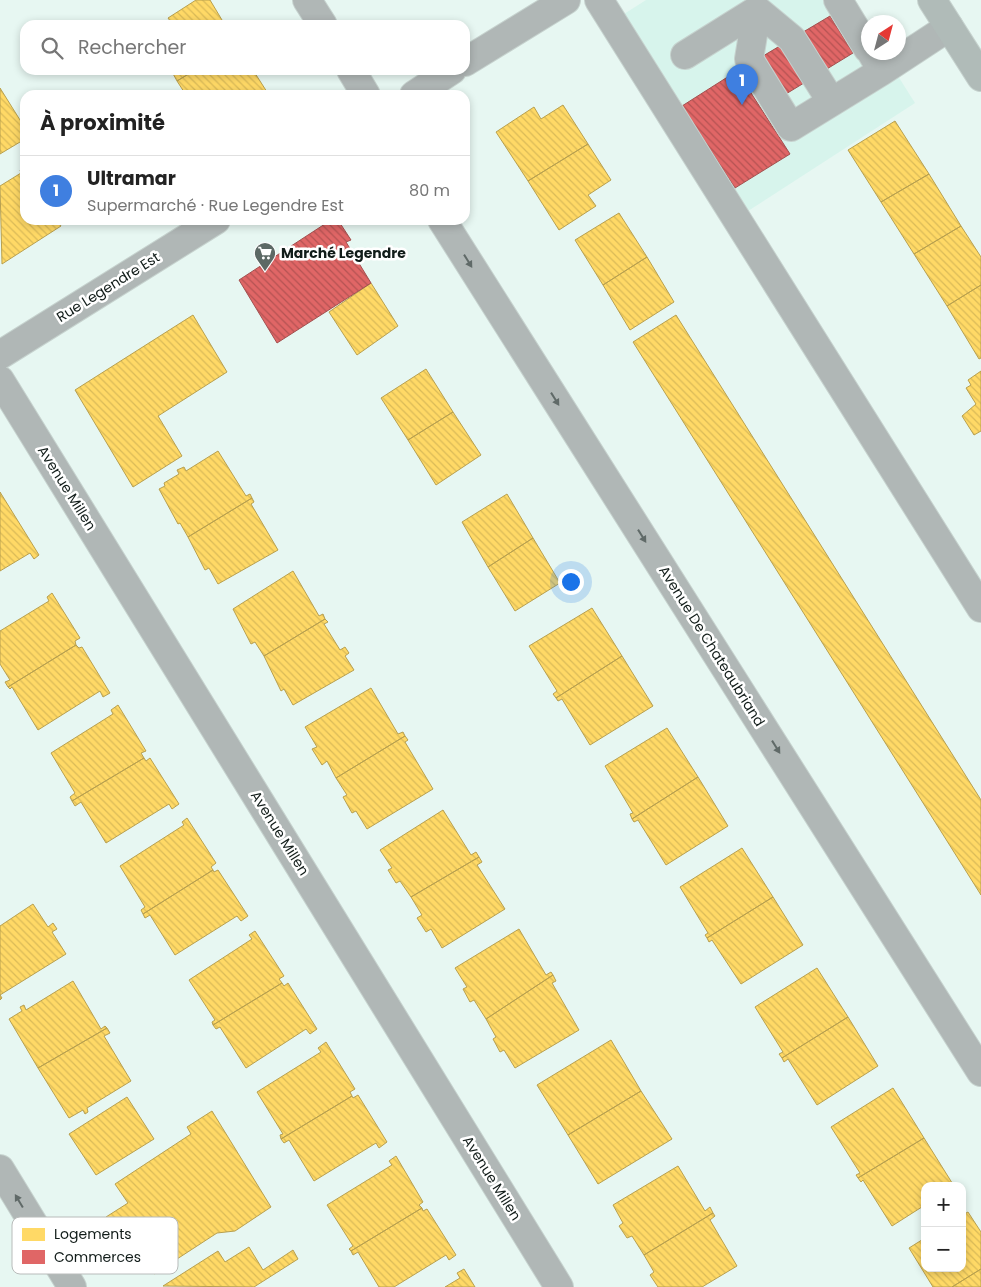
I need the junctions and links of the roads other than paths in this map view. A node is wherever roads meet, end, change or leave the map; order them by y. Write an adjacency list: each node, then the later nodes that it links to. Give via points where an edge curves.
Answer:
1 (307, 0): 7 (street)
2 (566, 0): 12 (street)
3 (599, 0): 24 (street)
4 (838, 0): 9 (street)
5 (932, 0): 8 (main road)
6 (761, 3): 11 (street); 19 (street, via 792,39); 19 (street, via 749,59 791,126)
7 (320, 20)
8 (950, 27): 10 (street); 16 (main road)
9 (861, 36)
10 (906, 44)
11 (685, 55)
12 (470, 59)
13 (871, 60): 19 (street)
14 (354, 75): 17 (street)
15 (444, 75): 18 (street)
16 (981, 77)
17 (363, 90)
18 (422, 90)
19 (831, 101)
20 (208, 225): 22 (street, Rue Legendre Est)
21 (445, 225): 25 (street, Avenue De Chateaubriand, one-way to 25)
22 (0, 355)
23 (0, 380): 30 (street, Avenue Millen)
24 (981, 608)
25 (981, 1072)
26 (0, 1169): 27 (street, one-way to 26)
27 (29, 1217)
28 (64, 1274): 29 (street, one-way to 28)
29 (72, 1287)
30 (559, 1287)

